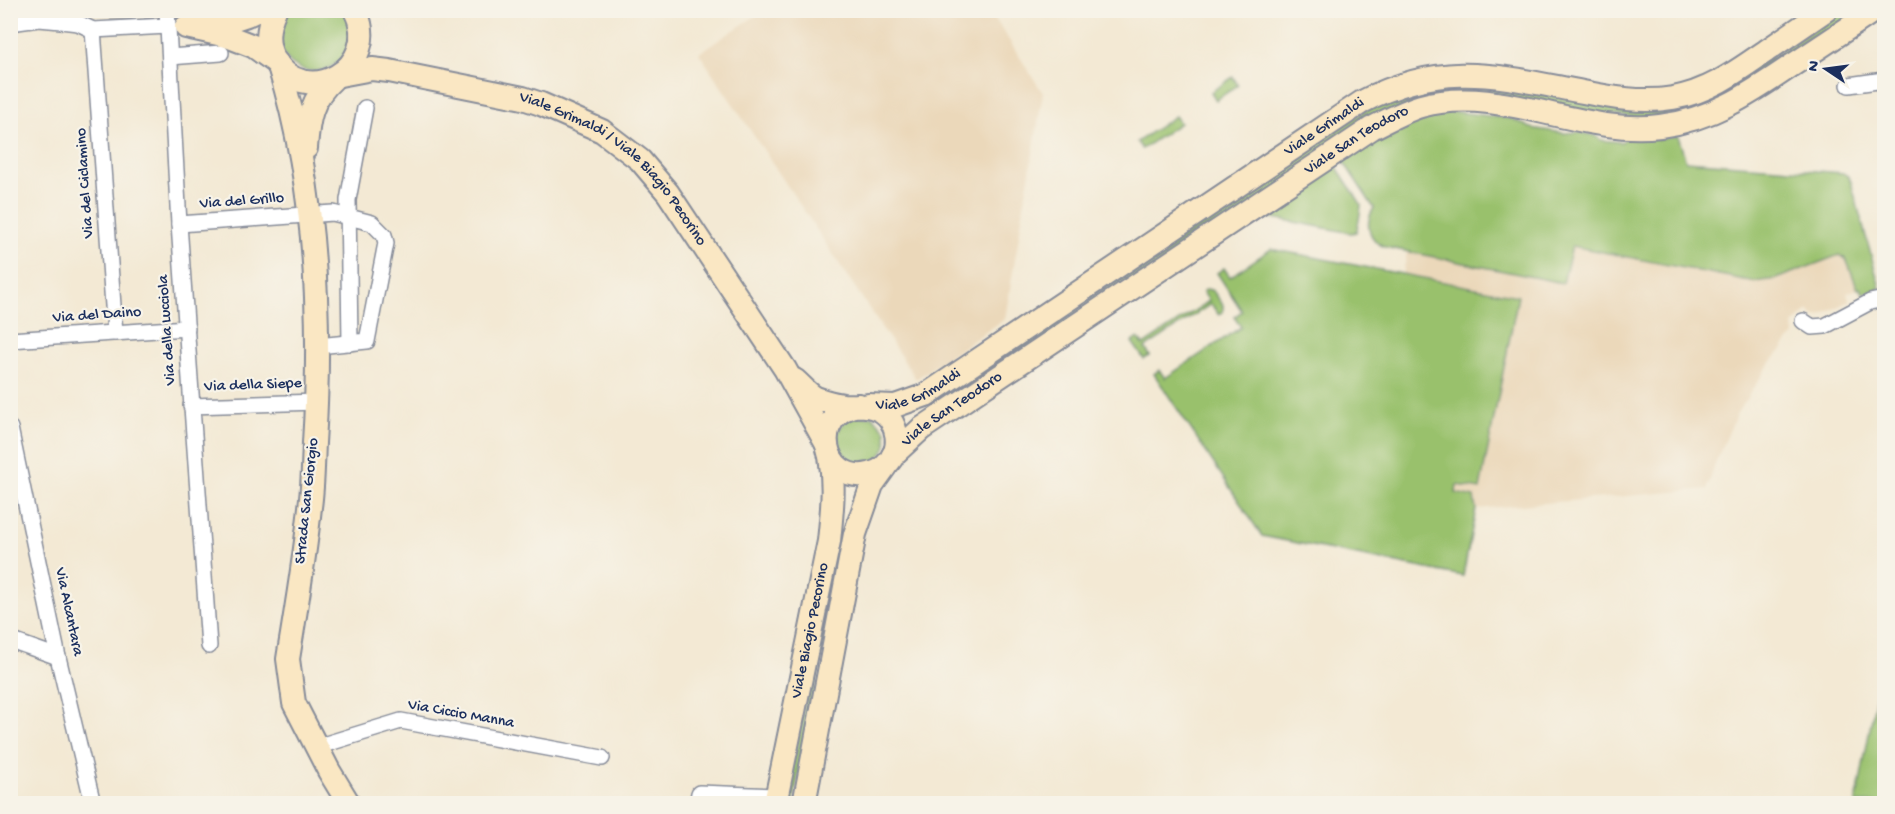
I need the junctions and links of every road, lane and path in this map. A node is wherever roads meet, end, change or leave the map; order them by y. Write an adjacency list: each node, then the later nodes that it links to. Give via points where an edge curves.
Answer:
1 (258, 10): 6 (main road, via 233,20)
2 (275, 10): 12 (main road, via 268,42)
3 (355, 10): 11 (main road)
4 (1826, 10): 30 (main road, Viale Grimaldi, via 1717,83 1676,98 1628,100 1478,74 1424,78 1394,87 1362,102 926,395 895,406)
5 (1875, 10): 34 (main road, Viale San Teodoro, via 1740,100 1704,117 1678,123 1622,127 1463,100 1420,106 1402,113 1372,128 921,429)
6 (177, 21): 8 (street); 10 (street, Via della Lucciola); 12 (main road, via 253,46)
7 (10, 23): 8 (street, via 39,19 78,23)
8 (93, 30): 24 (street, Via del Ciclamino)
9 (221, 53): 10 (street)
10 (170, 57): 20 (street, Via della Lucciola)
11 (364, 64): 13 (main road); 28 (main road, Viale Grimaldi / Viale Biagio Pecorino, via 523,98 576,119 621,144 668,193)
12 (278, 65): 13 (main road, via 288,74 310,82); 17 (main road, via 291,108)
13 (337, 77): 17 (main road, via 321,89 310,112)
14 (1884, 80): 15 (street)
15 (1849, 85)
16 (365, 108): 19 (street)
17 (304, 183): 18 (main road, Strada San Giorgio)
18 (309, 215): 19 (street, Via del Grillo); 20 (street, Via del Grillo); 27 (main road, Strada San Giorgio)
19 (347, 216): 26 (street); 26 (street, Via del Grillo, via 372,223 386,243 367,341)
20 (179, 224): 23 (street, Via della Lucciola)
21 (1884, 299): 22 (street, via 1870,302 1825,326 1812,327)
22 (1803, 321)
23 (186, 328): 24 (street, Via del Daino); 31 (street, Via della Lucciola)
24 (115, 333): 25 (street, Via del Daino)
25 (10, 340)
26 (351, 343): 27 (street)
27 (318, 346): 29 (main road, Strada San Giorgio)
28 (785, 369): 30 (main road, Viale Grimaldi, via 814,396 842,405); 33 (main road)
29 (316, 402): 31 (street, Via della Siepe); 38 (main road, Strada San Giorgio, via 310,506 288,660 294,703)
30 (864, 405): 33 (main road, via 850,407 835,417 828,429); 34 (main road, via 884,413 893,424 896,437)
31 (191, 406): 36 (street, Via della Lucciola)
32 (10, 428): 37 (street, Via Alcantara)
33 (828, 449): 34 (main road, via 838,467 855,475 873,474); 41 (main road, Viale Biagio Pecorino, via 833,506 829,541)
34 (889, 461): 45 (main road, Viale San Teodoro, via 869,492 855,534)
35 (10, 640): 37 (street)
36 (209, 646)
37 (58, 657): 42 (street, Via Alcantara)
38 (316, 747): 39 (street, Via Ciccio Manna, via 401,721); 43 (main road, Strada San Giorgio)
39 (602, 758)
40 (740, 799): 41 (street); 44 (street, via 699,793)
41 (776, 800)
42 (93, 804)
43 (349, 804)
44 (698, 804)
45 (804, 804)

